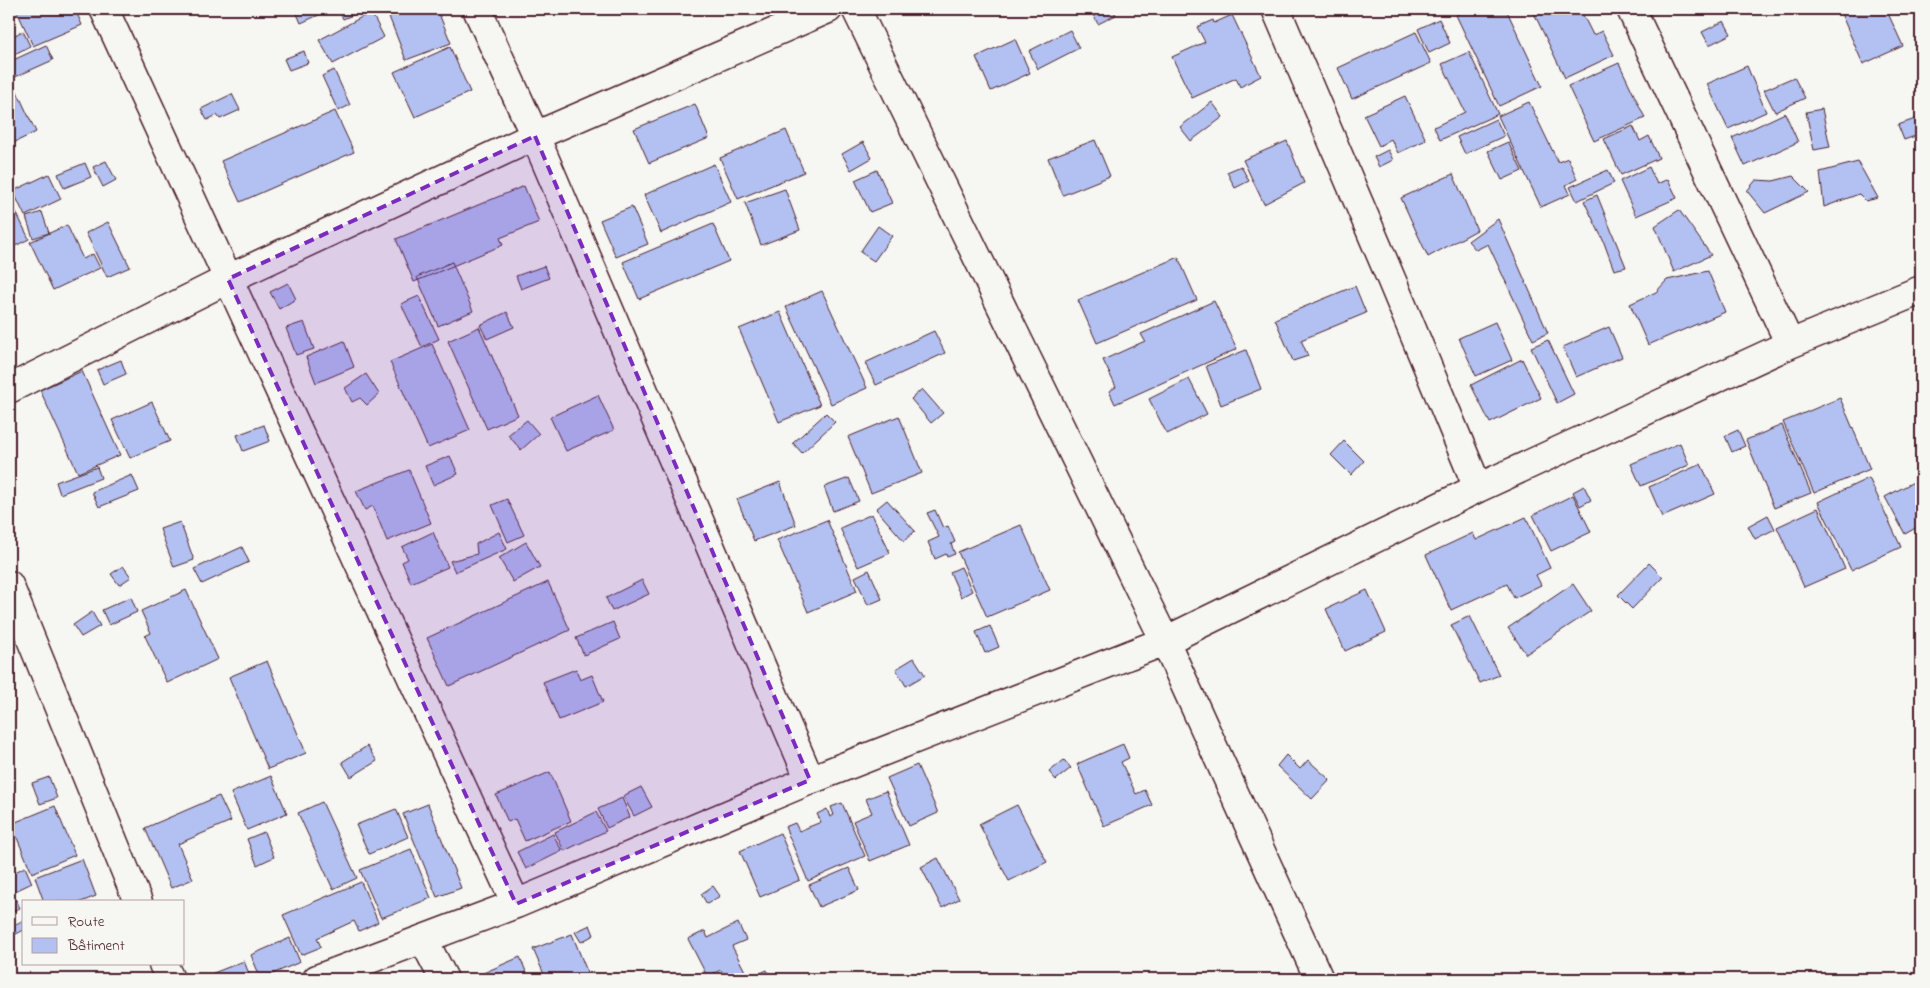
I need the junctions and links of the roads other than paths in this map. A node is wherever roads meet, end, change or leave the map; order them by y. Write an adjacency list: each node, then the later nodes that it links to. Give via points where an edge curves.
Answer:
1 (104, 9): 8 (street)
2 (477, 9): 7 (street)
3 (828, 9): 7 (street)
4 (856, 9): 14 (street)
5 (1276, 9): 12 (street)
6 (1631, 9): 10 (street)
7 (535, 136): 8 (street); 15 (street)
8 (228, 279): 11 (street); 17 (street)
9 (1921, 290): 10 (street)
10 (1790, 344): 12 (street)
11 (9, 389)
12 (1478, 488): 14 (street)
13 (9, 585): 16 (street)
14 (1166, 642): 15 (street); 23 (street)
15 (810, 780): 17 (street)
16 (137, 900)
17 (516, 904): 18 (street)
18 (423, 939): 21 (street); 22 (street)
19 (165, 966): 20 (street)
20 (170, 979)
21 (318, 979)
22 (444, 979)
23 (1319, 979)

